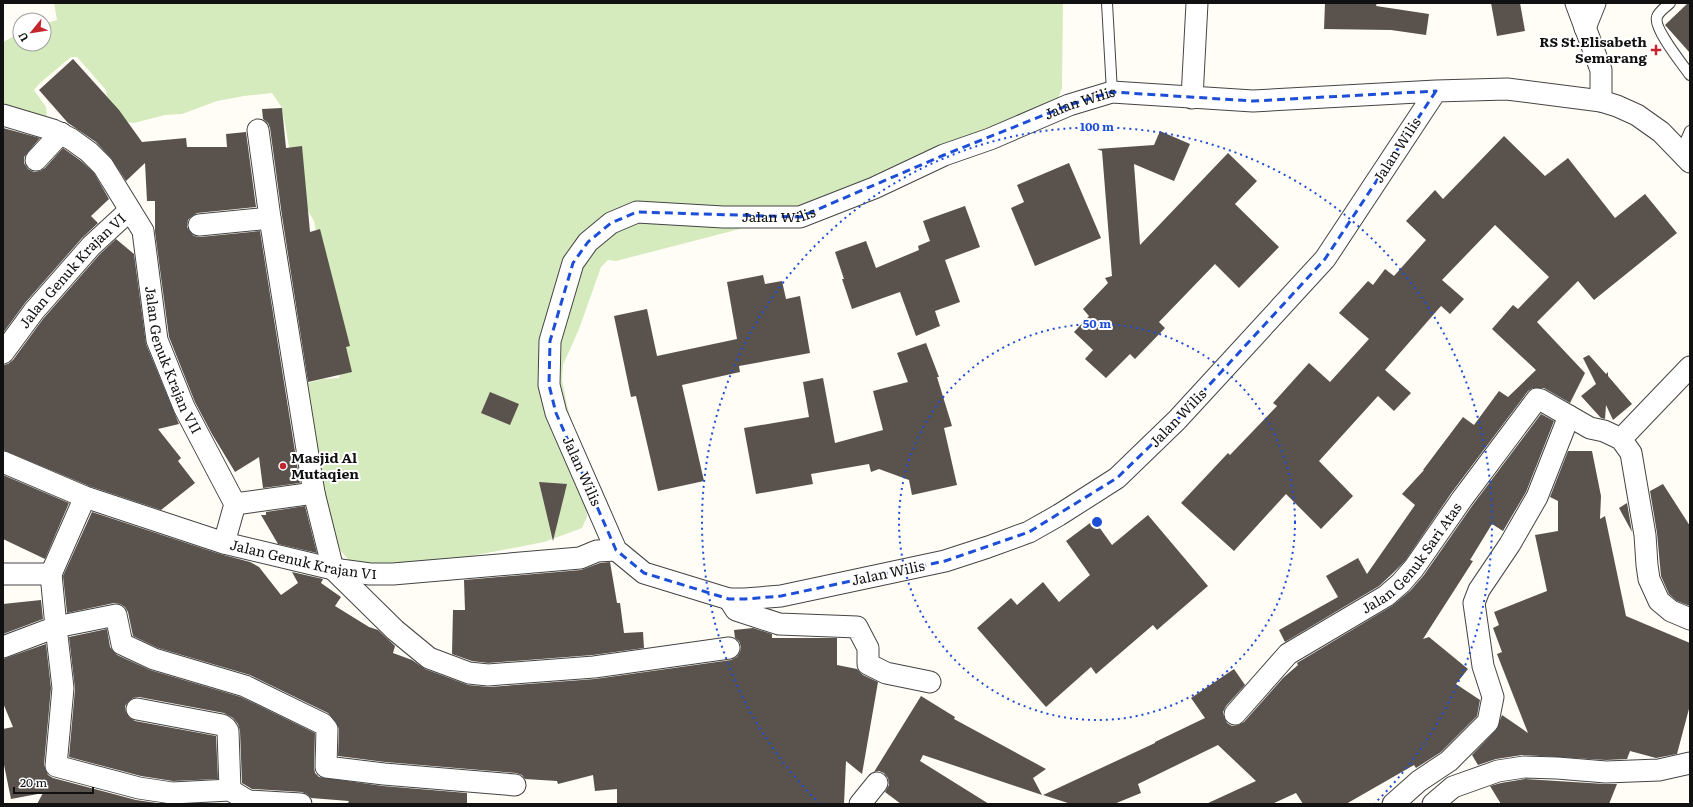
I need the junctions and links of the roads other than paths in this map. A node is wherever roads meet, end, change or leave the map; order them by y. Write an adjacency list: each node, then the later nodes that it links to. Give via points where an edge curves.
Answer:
1 (1107, 3): 9 (lane)
2 (1197, 3): 10 (street)
3 (1576, 3): 6 (street)
4 (1595, 3): 6 (street)
5 (1670, 3): 7 (lane, via 1657,17 1656,22 1670,48)
6 (1585, 28): 11 (street, via 1601,70)
7 (1690, 75)
8 (1436, 91): 10 (street, Jalan Wilis, via 1253,101); 11 (street, Jalan Wilis, via 1507,89); 34 (street, Jalan Wilis, via 1325,259 1177,420 1117,478 1029,532 981,550 945,561 780,596)
9 (1112, 92): 10 (street, Jalan Wilis); 30 (street, Jalan Wilis, via 1069,105 990,139 944,155 807,216 723,217 637,212 611,223 588,242 573,263 550,341 549,385 556,413)
10 (1192, 98)
11 (1602, 101): 16 (street, Jalan Wilis, via 1637,115 1660,132)
12 (3, 115): 15 (street, Jalan Genuk Krajan VII)
13 (258, 130): 19 (street)
14 (1690, 131): 16 (lane)
15 (61, 133): 17 (street); 18 (street, Jalan Genuk Krajan VII, via 89,152 103,166)
16 (1686, 157)
17 (36, 160)
18 (130, 210): 21 (street, Jalan Genuk Krajan VI, via 91,246 34,312); 28 (street, Jalan Genuk Krajan VII, via 143,231 156,340 184,407)
19 (270, 218): 20 (street); 26 (street)
20 (199, 225)
21 (3, 353)
22 (1690, 367): 24 (street)
23 (1569, 416): 24 (street, Jalan Genuk Sari Atas, via 1590,428); 41 (street, Jalan Genuk Sari Atas, via 1541,400 1535,400 1401,583 1386,596 1288,654); 43 (street, via 1537,497 1479,590 1474,603 1483,666 1493,697 1488,722 1449,760)
24 (1621, 439): 35 (street, via 1631,453 1652,585 1659,601 1672,611)
25 (3, 462): 27 (street, Jalan Genuk Krajan VI)
26 (314, 493): 28 (street); 31 (street)
27 (86, 497): 29 (street, Jalan Genuk Krajan VI); 33 (street)
28 (235, 504): 29 (street)
29 (224, 542): 31 (street, Jalan Genuk Krajan VI)
30 (616, 550): 31 (street, Jalan Genuk Krajan VI, via 597,551 580,558 393,574); 34 (street, Jalan Wilis, via 644,573)
31 (333, 569): 38 (street, via 395,630 429,658 469,673 488,675 594,667)
32 (3, 574): 33 (street)
33 (51, 574): 36 (street)
34 (729, 599): 39 (street, via 736,610 779,624 857,627 868,648 868,664 886,673)
35 (1690, 619)
36 (56, 627): 37 (street); 45 (street, via 116,615 122,644 154,659 245,686 323,724 327,729 326,767); 46 (street, via 63,688 56,766 139,788 172,793)
37 (3, 646)
38 (729, 648)
39 (930, 682)
40 (137, 709): 46 (street, via 222,725 226,728)
41 (1235, 714)
42 (1690, 763): 51 (street, via 1659,770 1606,772 1524,767 1498,771 1453,787)
43 (1419, 781): 50 (street); 51 (street)
44 (877, 783): 49 (street)
45 (515, 785)
46 (230, 790): 47 (street)
47 (248, 802): 48 (street)
48 (301, 804)
49 (860, 804)
50 (1393, 804)
51 (1433, 804)

